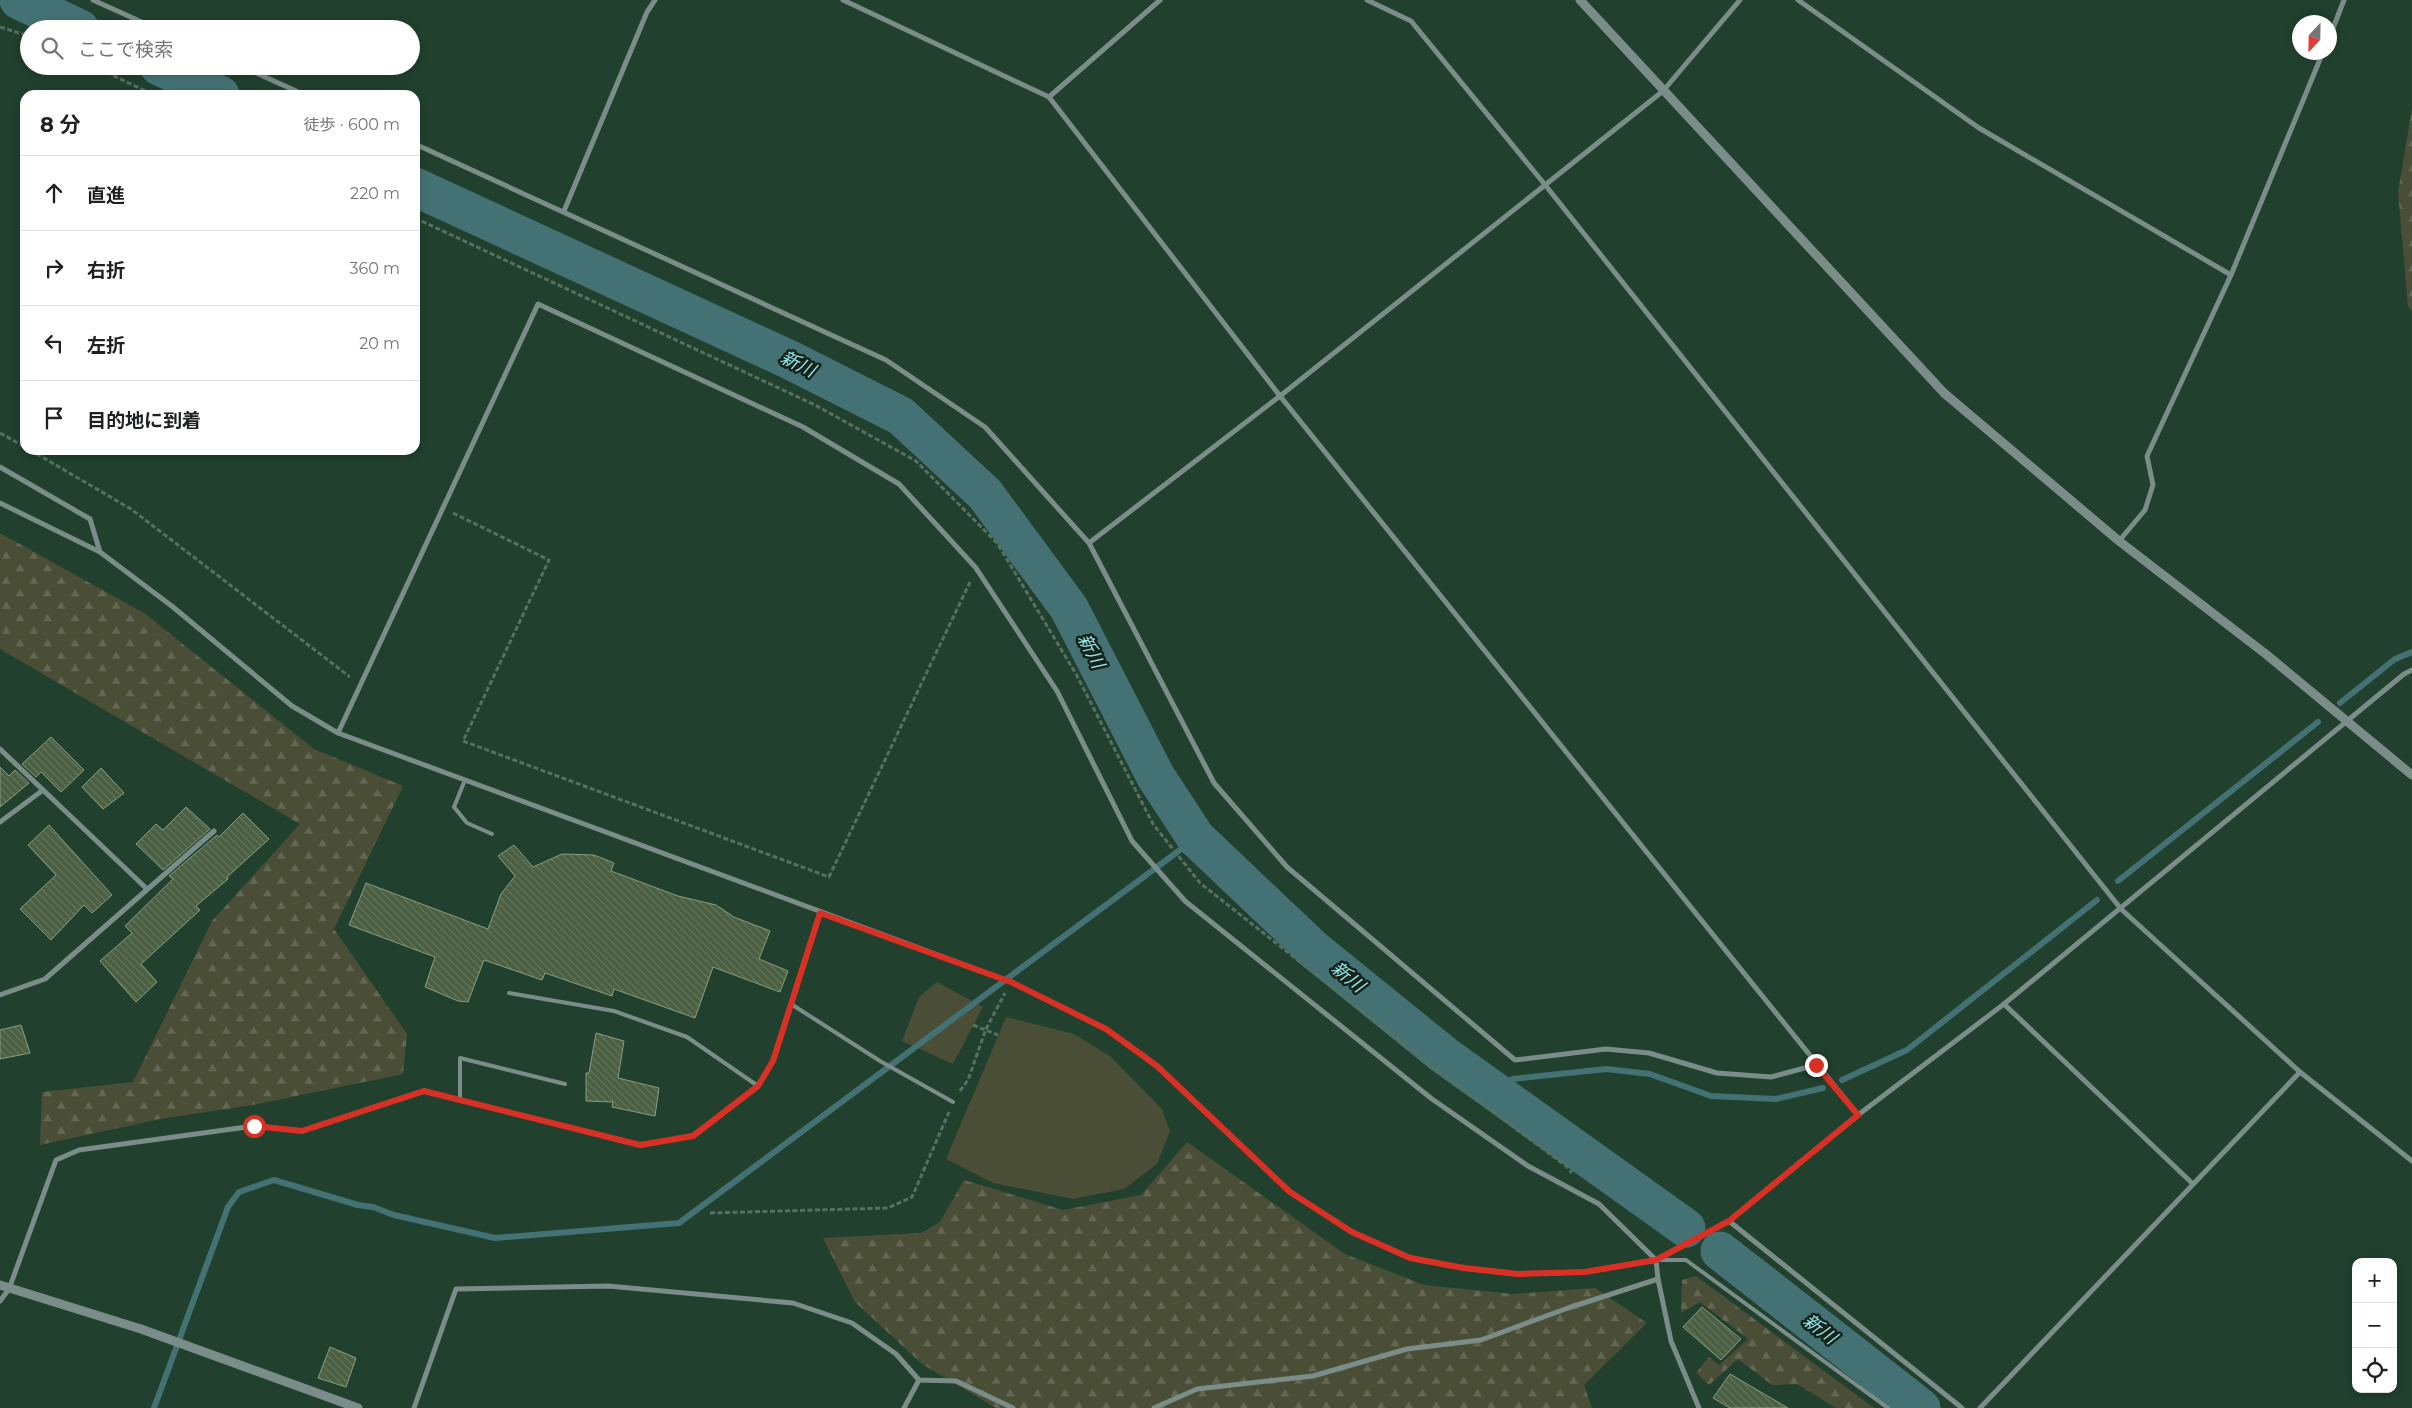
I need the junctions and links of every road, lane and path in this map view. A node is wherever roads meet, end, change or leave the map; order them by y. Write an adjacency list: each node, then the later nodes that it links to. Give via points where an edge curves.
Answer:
1 (93, 0): 11 (street)
2 (656, 0): 23 (street, via 647,12)
3 (843, 0): 20 (street)
4 (1160, 0): 20 (street)
5 (1367, 0): 22 (street, via 1411,21)
6 (1580, 0): 19 (street)
7 (1740, 0): 19 (street)
8 (1798, 0): 24 (street, via 1980,128)
9 (2344, 0): 10 (street)
10 (2337, 18)
11 (137, 20)
12 (0, 26): 13 (path)
13 (20, 33)
14 (2320, 60): 24 (street)
15 (112, 75): 17 (path)
16 (261, 75): 18 (street)
17 (143, 90)
18 (294, 90)
19 (1664, 91): 22 (street); 32 (street, via 1944,393)
20 (1049, 97): 25 (street)
21 (420, 146): 23 (street)
22 (1546, 186): 25 (street); 48 (street)
23 (564, 211): 33 (street, via 886,360 985,427)
24 (2230, 275): 32 (street, via 2147,456 2154,485 2145,510)
25 (1280, 396): 33 (street); 58 (street)
26 (0, 433): 27 (path)
27 (20, 444)
28 (39, 455): 37 (path, via 131,509)
29 (0, 467): 34 (street, via 90,519)
30 (0, 503): 34 (street)
31 (442, 508): 35 (street, via 538,304 803,428 891,479); 35 (path, via 549,560 463,741 829,876); 37 (street)
32 (2119, 541): 38 (street)
33 (1089, 544): 58 (street, via 1214,783 1286,867 1515,1060 1606,1049 1649,1053 1717,1074 1771,1077)
34 (100, 552): 39 (street, via 173,607 292,706)
35 (976, 568): 69 (street, via 1056,691 1132,841 1185,901 1432,1100 1528,1166 1599,1204)
36 (2412, 670): 38 (street)
37 (360, 685): 39 (street)
38 (2347, 721): 41 (street); 48 (street)
39 (338, 733): 42 (street)
40 (0, 749): 43 (street)
41 (2412, 775)
42 (465, 780): 46 (lane, via 454,807 467,823); 49 (street)
43 (43, 790): 44 (street); 47 (street)
44 (0, 822)
45 (214, 831): 47 (street)
46 (492, 834)
47 (148, 889): 52 (street, via 45,978)
48 (2121, 908): 54 (street); 59 (street)
49 (820, 913): 50 (street); 53 (street)
50 (1011, 982): 56 (path); 69 (street, via 1106,1029 1157,1066 1290,1192 1352,1232 1410,1258 1518,1274 1585,1272)
51 (509, 993): 61 (lane, via 614,1011 687,1037)
52 (0, 995)
53 (791, 1004): 61 (street, via 773,1061); 63 (lane, via 880,1061)
54 (2004, 1004): 64 (street); 66 (street)
55 (974, 1026): 56 (path)
56 (986, 1029): 57 (path); 63 (path, via 968,1080)
57 (998, 1035)
58 (1816, 1065): 64 (street)
59 (2300, 1072): 65 (street); 66 (street)
60 (565, 1084): 62 (lane, via 460,1058)
61 (758, 1086): 62 (street, via 693,1136 640,1145)
62 (460, 1100): 71 (street, via 424,1091 302,1131 254,1126 79,1150 56,1160)
63 (953, 1102): 67 (path, via 912,1197 888,1208)
64 (1858, 1115): 68 (street)
65 (2412, 1161)
66 (2193, 1184): 82 (street)
67 (710, 1214)
68 (1729, 1221): 69 (street); 81 (street)
69 (1656, 1260): 70 (street); 80 (lane, via 1686,1260)
70 (1658, 1279): 78 (street, via 1481,1340 1407,1349 1313,1376 1197,1388); 79 (street, via 1671,1341)
71 (5, 1287): 72 (street); 74 (street, via 141,1329)
72 (0, 1301)
73 (919, 1380): 75 (street, via 896,1354 852,1323 793,1303 616,1286 456,1289); 76 (street); 77 (street, via 956,1381)
74 (358, 1408)
75 (414, 1408)
76 (904, 1408)
77 (1012, 1408)
78 (1154, 1408)
79 (1699, 1408)
80 (1888, 1408)
81 (1962, 1408)
82 (1980, 1408)

